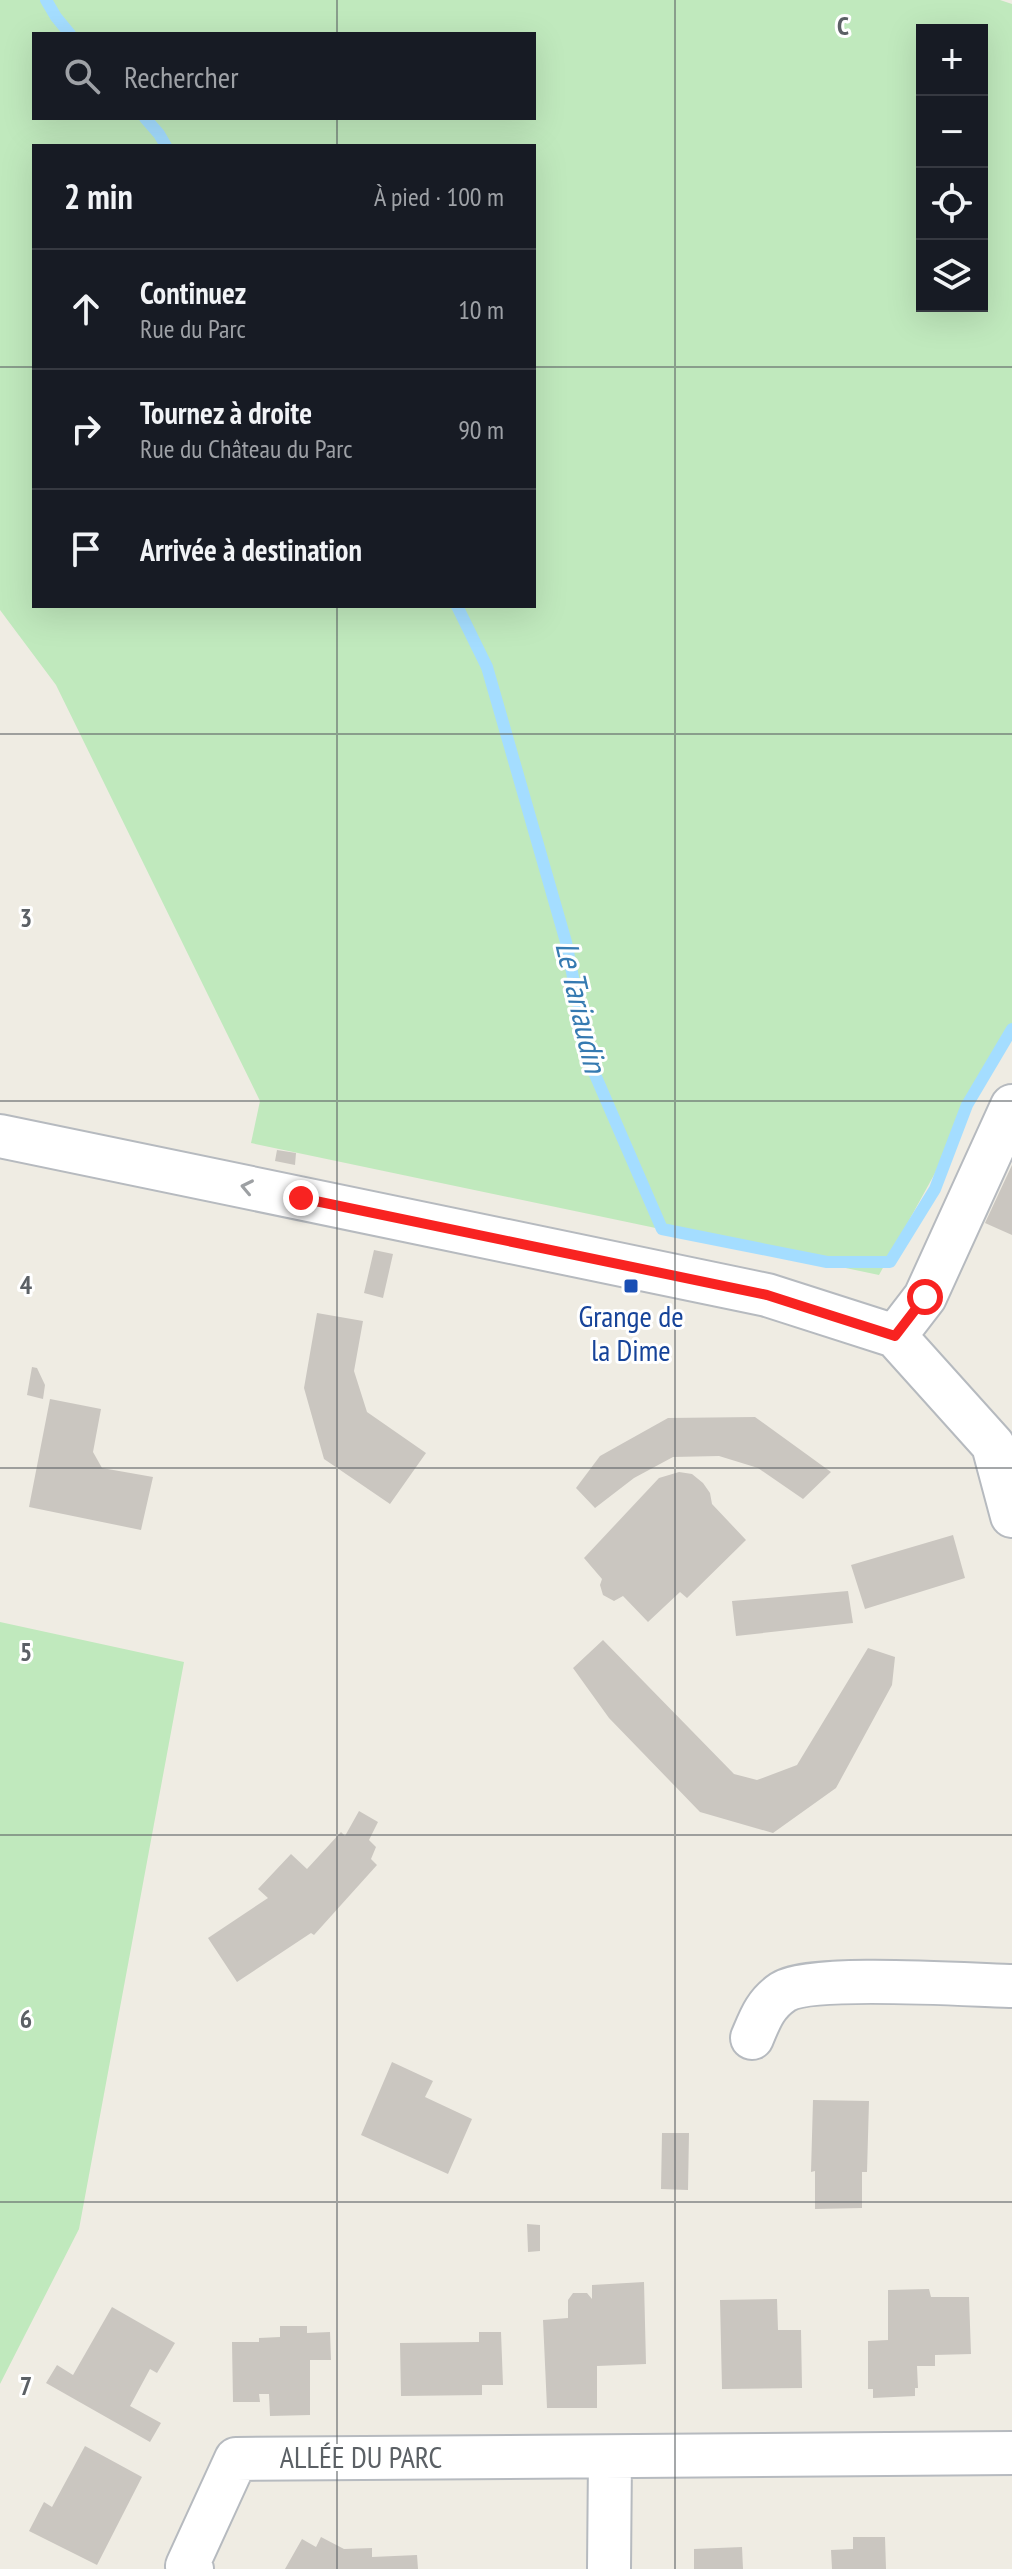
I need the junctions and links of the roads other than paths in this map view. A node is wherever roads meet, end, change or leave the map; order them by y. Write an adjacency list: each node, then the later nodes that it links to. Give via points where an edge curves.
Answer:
1 (1012, 1106): 3 (street, via 925,1297)
2 (0, 1136): 3 (street, one-way to 2, via 767,1295)
3 (895, 1336): 4 (street)
4 (1002, 1444): 5 (street)
5 (1012, 1516)
6 (1012, 1986): 7 (street, via 827,1982 799,1987 766,2006)
7 (752, 2038)
8 (1012, 2453): 9 (street, ALLÉE DU PARC)
9 (610, 2458): 10 (street, ALLÉE DU PARC, via 236,2459 187,2566); 11 (street)
10 (192, 2569)
11 (609, 2569)

